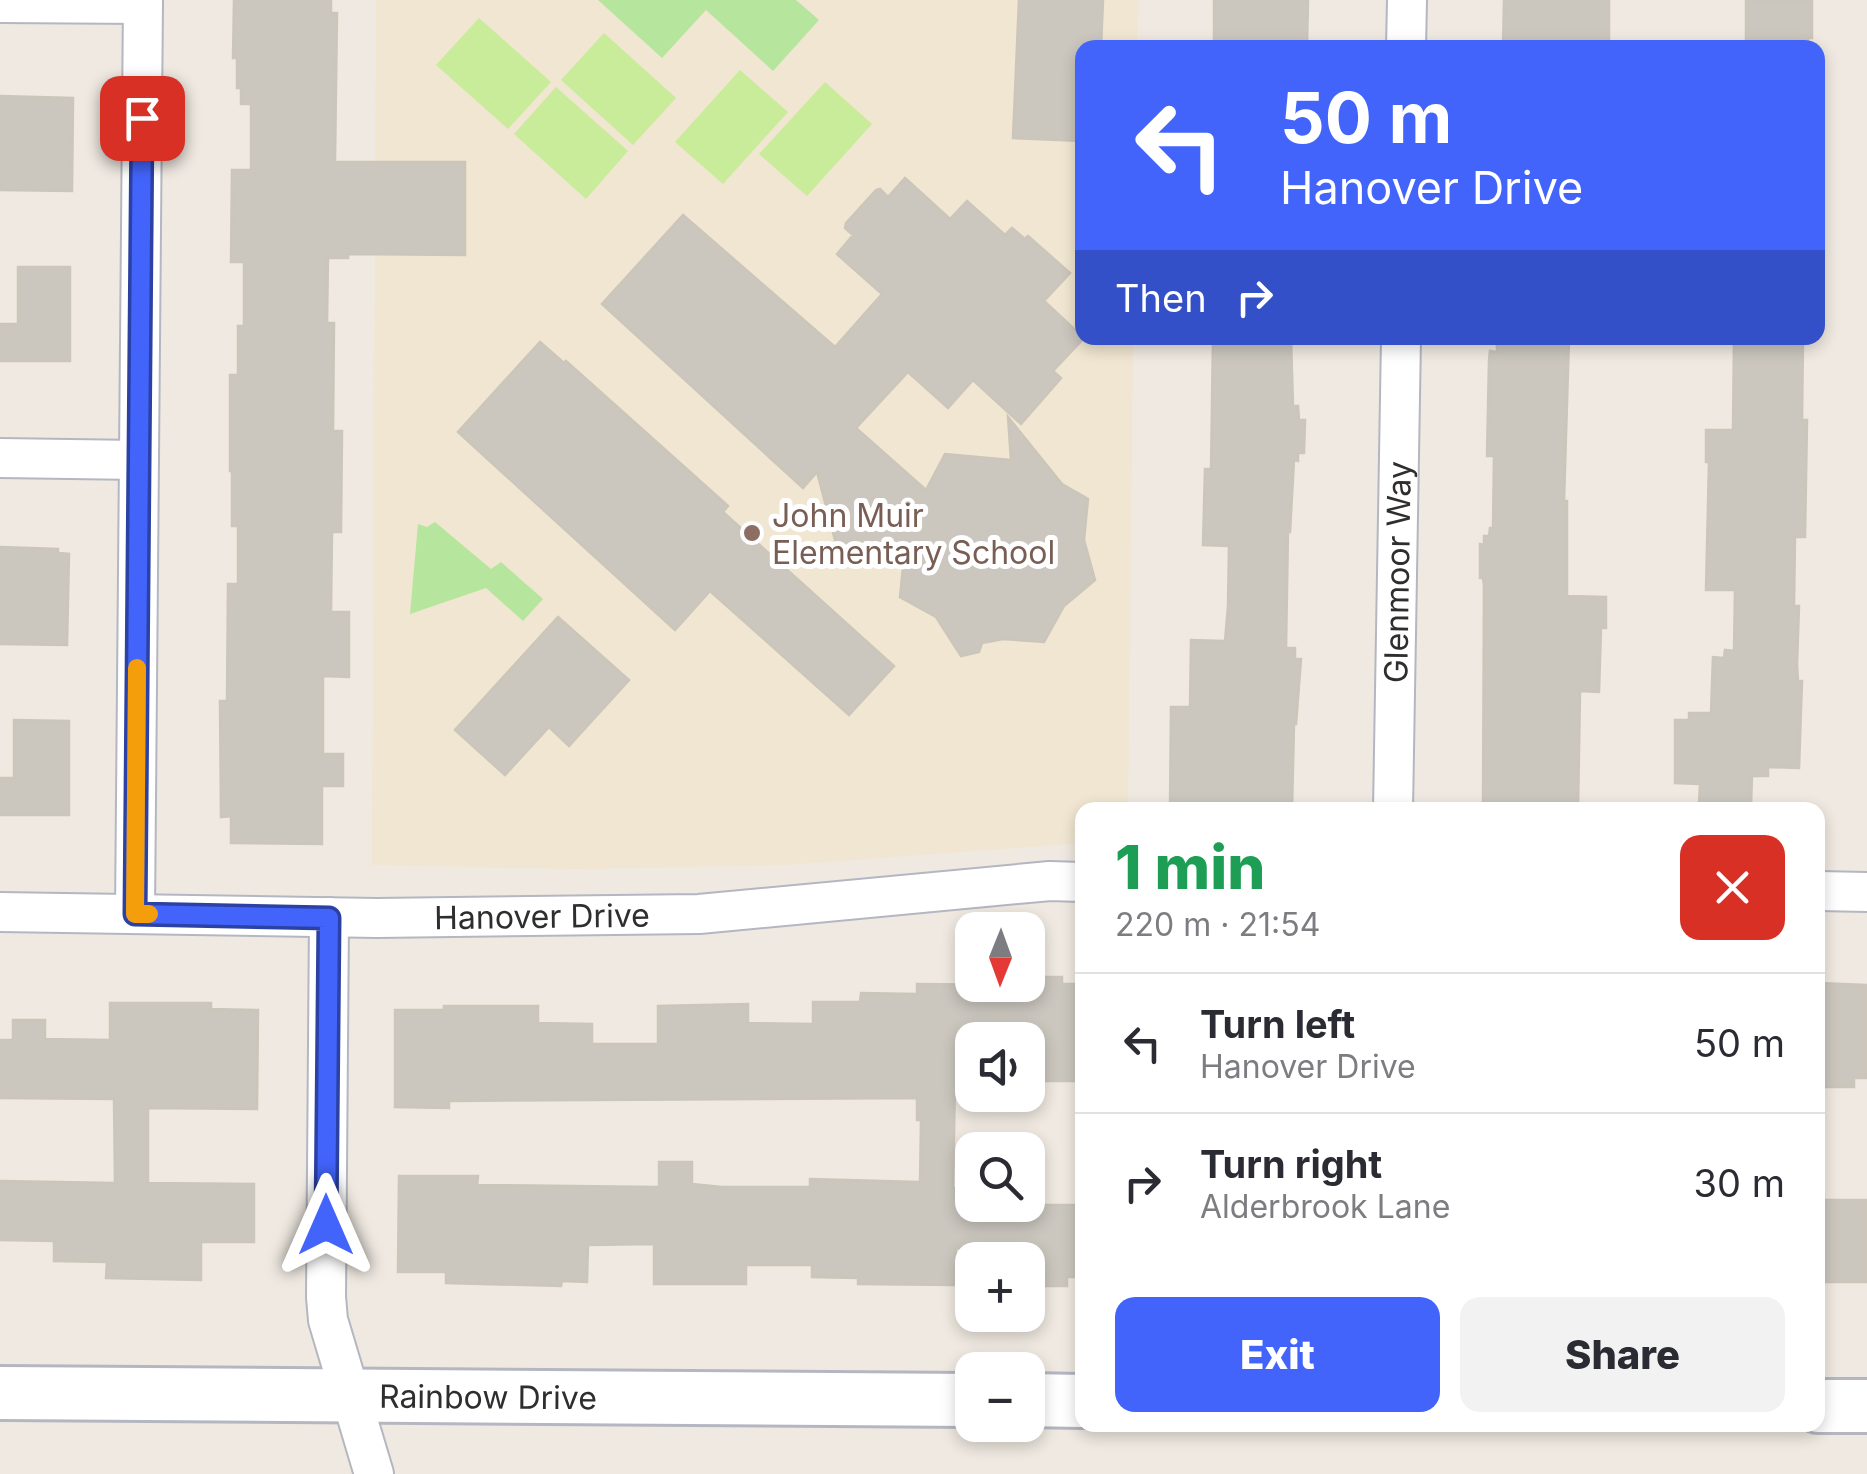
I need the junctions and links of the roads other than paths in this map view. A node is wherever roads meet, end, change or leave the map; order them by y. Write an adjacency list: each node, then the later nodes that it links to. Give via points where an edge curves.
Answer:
1 (1407, 0): 4 (street)
2 (144, 2): 3 (street); 7 (street)
3 (0, 4)
4 (1406, 40)
5 (1401, 345): 8 (street, Glenmoor Way)
6 (0, 458): 7 (street)
7 (139, 460): 13 (street)
8 (1393, 802)
9 (1075, 882): 14 (street, Hanover Drive, via 699,914)
10 (1825, 891): 11 (street)
11 (1867, 892)
12 (0, 912): 13 (street, Hanover Drive)
13 (135, 914): 14 (street, Hanover Drive)
14 (329, 918): 16 (street, via 326,1297)
15 (0, 1393): 16 (street, Rainbow Drive)
16 (351, 1395): 17 (street, Rainbow Drive); 22 (street)
17 (955, 1400)
18 (1045, 1400): 19 (street)
19 (1075, 1400)
20 (1825, 1406): 21 (street)
21 (1867, 1406)
22 (374, 1474)

